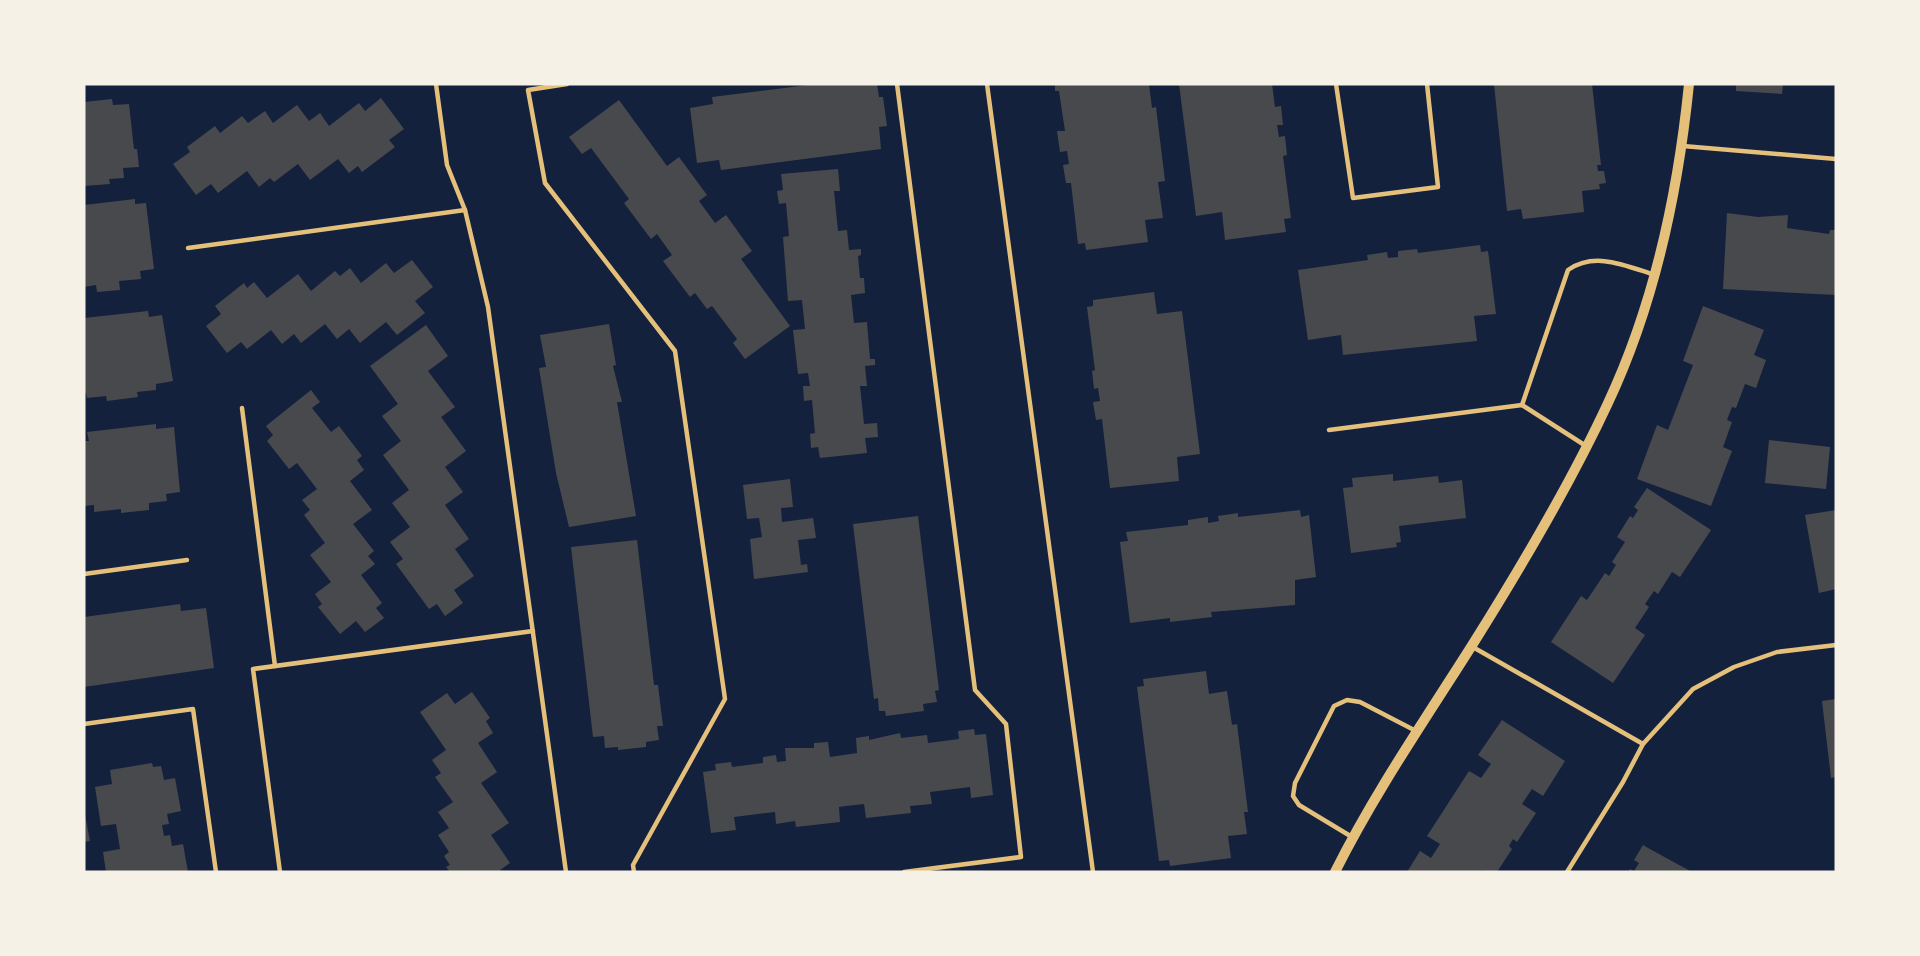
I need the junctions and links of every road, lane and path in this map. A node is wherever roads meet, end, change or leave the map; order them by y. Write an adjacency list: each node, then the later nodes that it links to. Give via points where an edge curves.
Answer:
1 (436, 84): 10 (lane, via 447,165)
2 (567, 84): 30 (lane, via 528,90 545,183 675,351 725,699 633,865)
3 (897, 84): 31 (lane, via 975,690 1006,724 1021,857)
4 (987, 84): 32 (lane)
5 (1336, 84): 6 (lane, via 1353,198 1438,187)
6 (1427, 84)
7 (1689, 84): 8 (street)
8 (1683, 146): 9 (lane); 12 (street)
9 (1836, 159)
10 (465, 210): 11 (lane); 19 (lane, via 488,307)
11 (188, 248)
12 (1655, 274): 13 (lane, via 1605,260 1578,263 1568,270); 16 (street, via 1609,401)
13 (1522, 405): 15 (lane); 16 (lane)
14 (242, 408): 22 (lane)
15 (1329, 430)
16 (1586, 446): 21 (street)
17 (187, 560): 18 (lane)
18 (84, 574)
19 (533, 631): 22 (lane); 29 (lane)
20 (1836, 645): 25 (lane, via 1777,652 1734,667 1693,689)
21 (1471, 646): 24 (street); 25 (lane)
22 (275, 666): 28 (lane, via 253,669)
23 (84, 724): 27 (lane, via 193,709)
24 (1416, 731): 26 (street); 26 (lane, via 1360,702 1347,700 1334,706 1295,783 1293,796 1299,805)
25 (1643, 744): 34 (lane)
26 (1352, 837): 33 (street)
27 (216, 872)
28 (280, 872)
29 (566, 872)
30 (634, 872)
31 (904, 872)
32 (1093, 872)
33 (1335, 872)
34 (1567, 872)

